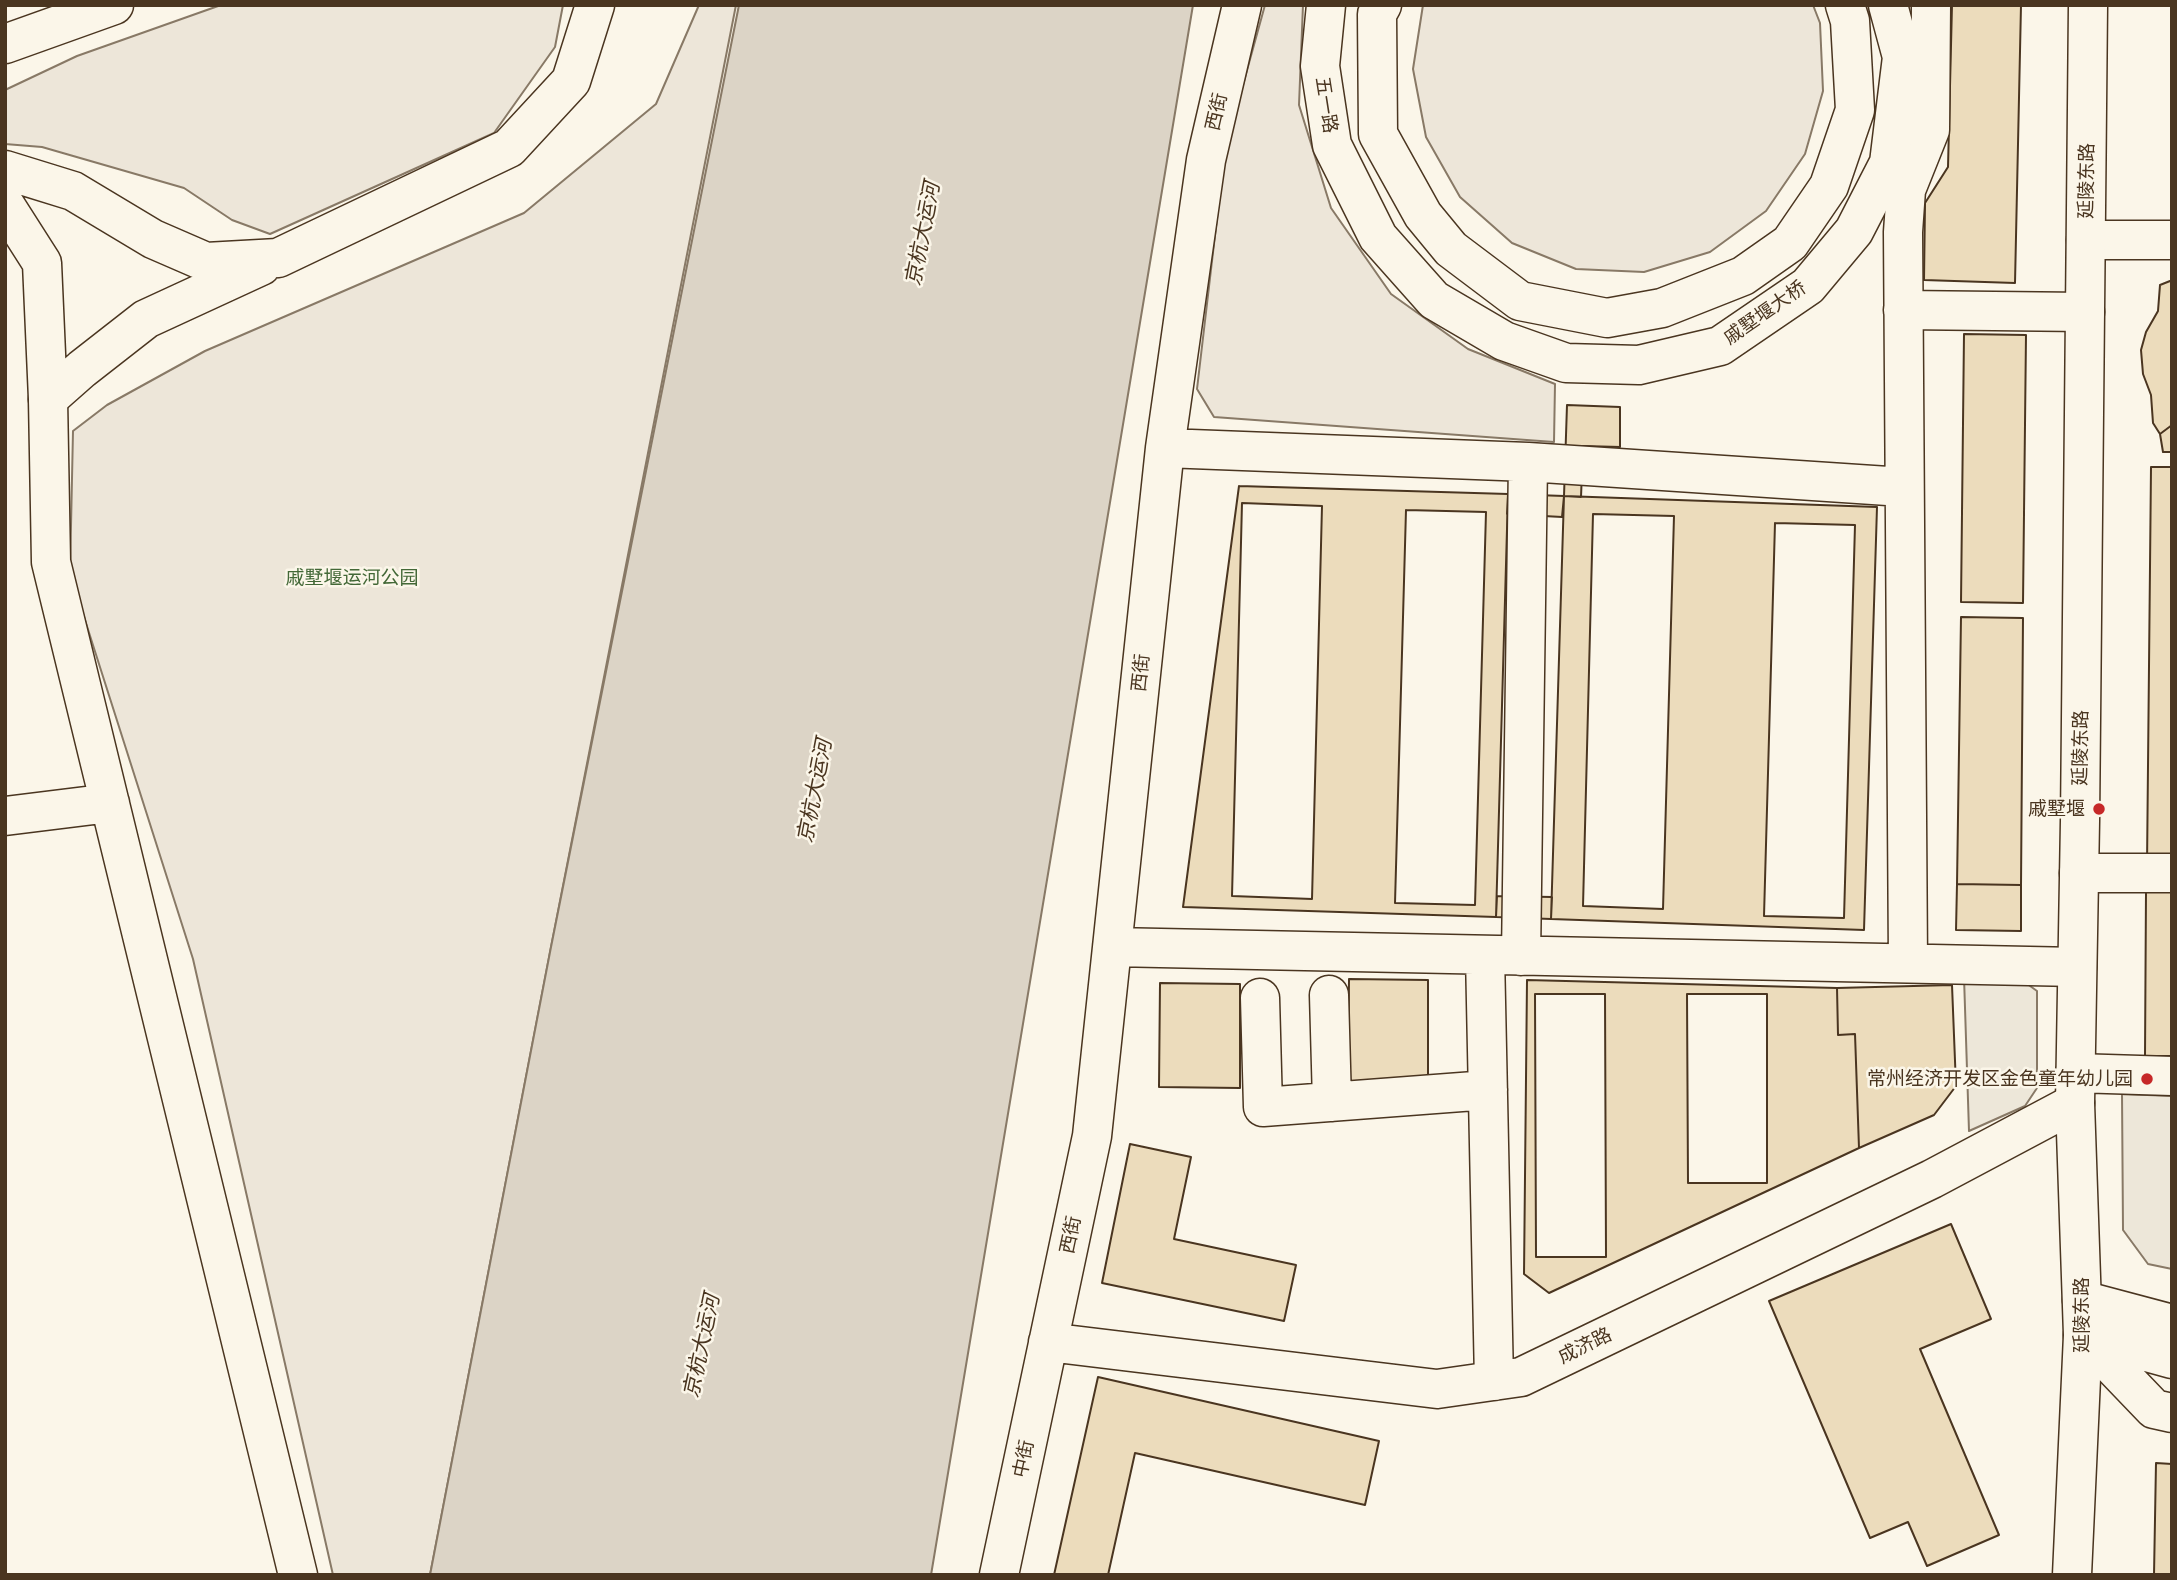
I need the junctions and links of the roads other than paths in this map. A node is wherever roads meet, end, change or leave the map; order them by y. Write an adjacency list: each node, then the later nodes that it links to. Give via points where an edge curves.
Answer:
1 (114, 5): 10 (street)
2 (595, 5): 16 (street, via 571,81 509,148)
3 (1242, 5): 20 (street, 西街, via 1206,160)
4 (1326, 5): 13 (street, 五一路, via 1320,66 1332,145)
5 (1382, 5): 6 (street, via 1377,14 1378,134 1423,215 1451,249 1520,301 1607,318 1662,308 1743,276 1790,243 1829,186 1855,110)
6 (1845, 5)
7 (1888, 5): 13 (street, 戚墅堰大桥, via 1902,57 1889,163 1854,231 1808,286 1720,346 1639,365 1566,363 1504,341 1434,300)
8 (1931, 5): 17 (street, via 1930,130 1906,190)
9 (2088, 5): 14 (street, 延陵东路)
10 (5, 44)
11 (5, 170): 16 (street, via 74,191 153,239 206,262)
12 (5, 205): 19 (street, via 42,263)
13 (1378, 237)
14 (2086, 240): 15 (street); 18 (street, 延陵东路)
15 (2172, 240)
16 (278, 258): 19 (street, via 146,319)
17 (1903, 310): 18 (street); 22 (street)
18 (2085, 312): 25 (street, 延陵东路)
19 (48, 399): 23 (street, via 51,562)
20 (1166, 448): 21 (street); 27 (street, 西街)
21 (1528, 462): 22 (street); 28 (street)
22 (1903, 487): 29 (street)
23 (110, 803): 24 (street); 43 (street)
24 (5, 816)
25 (2079, 873): 26 (street); 30 (street, 延陵东路)
26 (2172, 873)
27 (1112, 947): 28 (street); 39 (street, 西街, via 1092,1136)
28 (1503, 955): 29 (street); 35 (street)
29 (1908, 963): 30 (street)
30 (2077, 967): 34 (street, 延陵东路)
31 (1329, 995): 36 (street)
32 (1260, 998): 36 (street, via 1263,1107)
33 (2172, 1076): 34 (street)
34 (2075, 1088): 37 (street, 延陵东路); 41 (street, 成济路, via 1932,1179 1521,1377)
35 (1488, 1090): 36 (street); 41 (street)
36 (1332, 1102)
37 (2083, 1317): 38 (street); 40 (street); 42 (street, via 2154,1409); 45 (street, 延陵东路)
38 (2172, 1324)
39 (1048, 1342): 41 (street, 成济路, via 1437,1389); 44 (street, 中街)
40 (2172, 1359)
41 (1494, 1381)
42 (2172, 1413)
43 (298, 1575)
44 (999, 1575)
45 (2072, 1575)

